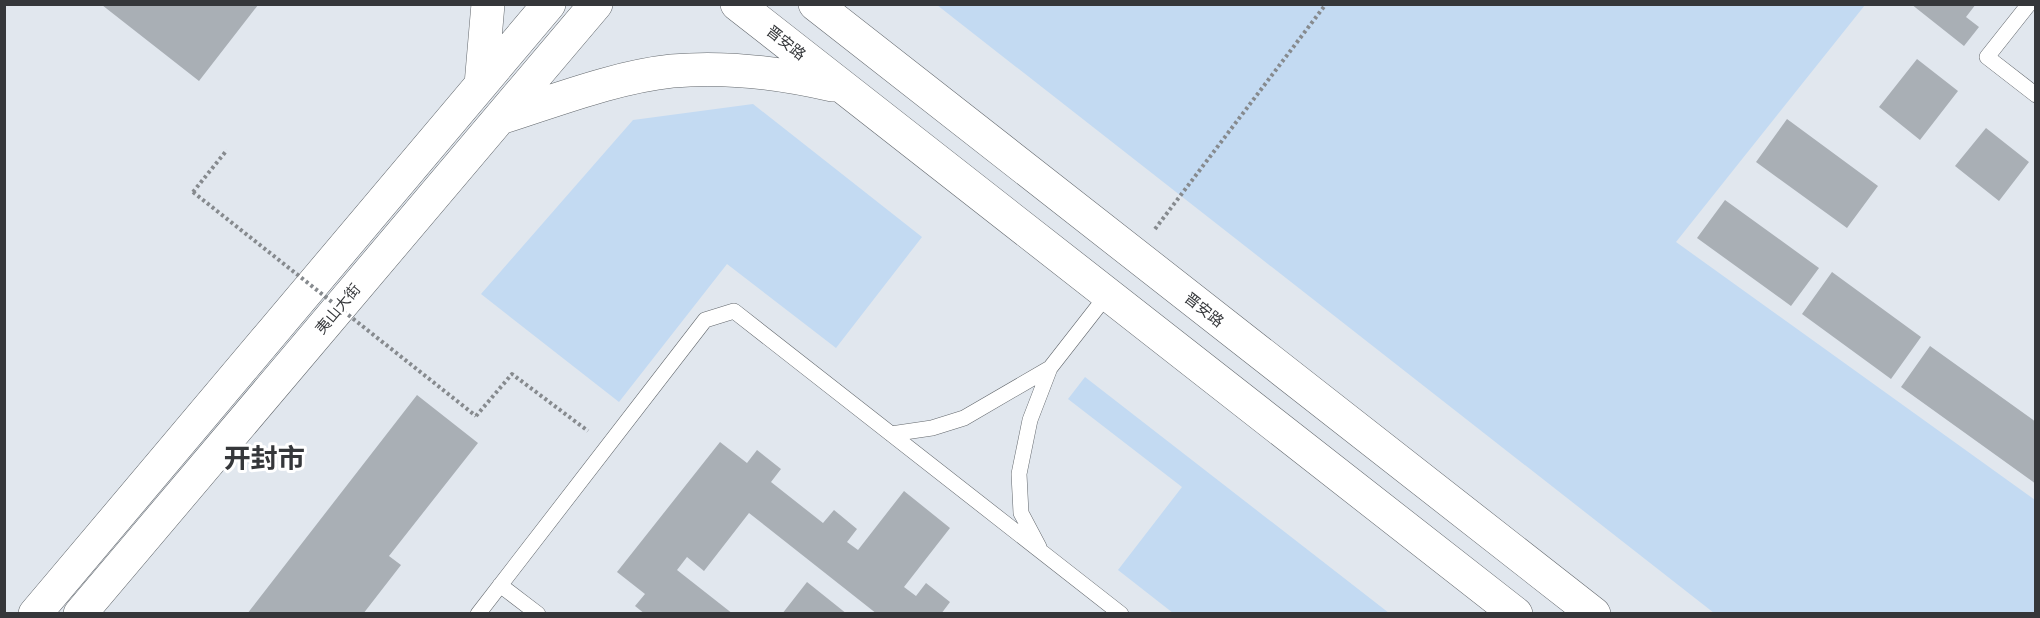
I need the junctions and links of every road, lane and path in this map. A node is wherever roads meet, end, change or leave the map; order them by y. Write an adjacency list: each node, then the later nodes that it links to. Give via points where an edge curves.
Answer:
1 (488, 4): 10 (main road)
2 (549, 4): 10 (main road)
3 (596, 4): 13 (main road, 夷山大街)
4 (736, 4): 11 (main road, 晋安路)
5 (815, 4): 9 (main road, 晋安路)
6 (852, 4): 9 (main road)
7 (1326, 4): 15 (path)
8 (2029, 4): 12 (lane, via 1987,57)
9 (877, 53): 15 (main road, 晋安路)
10 (481, 85): 22 (main road)
11 (843, 88): 13 (main road, via 791,76 730,70 672,71 606,84); 16 (main road, 晋安路)
12 (2036, 95)
13 (500, 118): 23 (main road, 夷山大街)
14 (227, 150): 19 (path, bridge, via 193,192 476,416 512,374)
15 (1135, 255): 28 (main road, 晋安路)
16 (1107, 295): 17 (lane); 27 (main road, 晋安路)
17 (1050, 368): 18 (lane, via 964,418); 20 (lane, via 1030,420 1019,474 1021,513)
18 (891, 434): 19 (lane, via 734,311 705,320); 20 (lane)
19 (608, 446): 21 (lane)
20 (1042, 552): 26 (lane)
21 (500, 585): 24 (lane); 25 (lane)
22 (35, 614)
23 (80, 614)
24 (478, 614)
25 (538, 614)
26 (1121, 614)
27 (1516, 614)
28 (1594, 614)

